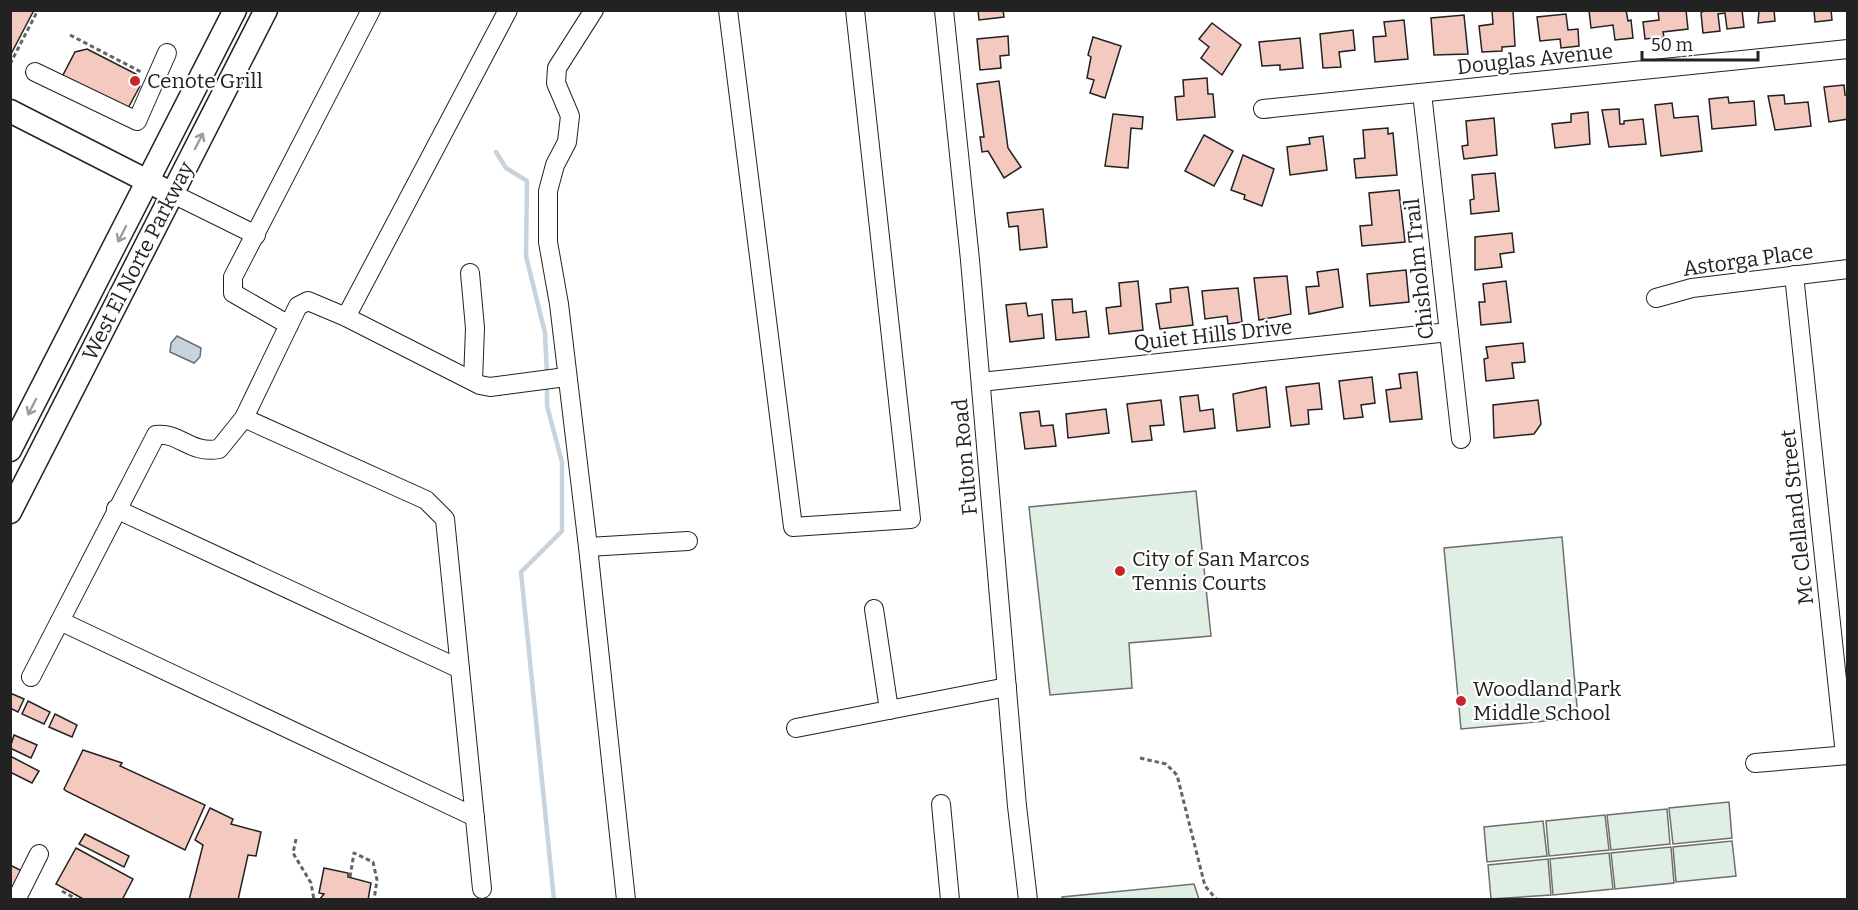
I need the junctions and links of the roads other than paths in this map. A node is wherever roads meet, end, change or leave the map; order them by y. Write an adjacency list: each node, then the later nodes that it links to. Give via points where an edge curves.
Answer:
1 (235, 10): 15 (main road, West El Norte Parkway)
2 (266, 10): 16 (main road, West El Norte Parkway, one-way to 2)
3 (371, 10): 17 (street)
4 (508, 10): 22 (street)
5 (594, 10): 25 (street, via 557,68 556,83 570,116 567,142 548,191 548,242 559,304)
6 (728, 10): 7 (street, via 793,526 911,519)
7 (855, 10)
8 (944, 10): 27 (street, Fulton Road)
9 (1848, 49): 12 (street, Douglas Avenue)
10 (167, 54): 11 (street, via 137,122)
11 (35, 72)
12 (1422, 93): 13 (street, Douglas Avenue); 24 (street, Chisholm Trail)
13 (1263, 109)
14 (10, 111): 15 (main road)
15 (148, 182): 16 (main road); 30 (main road, West El Norte Parkway, one-way to 30)
16 (173, 194): 17 (street); 32 (main road, West El Norte Parkway)
17 (256, 235): 23 (street, via 233,276 233,293)
18 (1848, 269): 20 (street, Astorga Place)
19 (470, 273): 26 (street, via 476,328)
20 (1794, 275): 21 (street, Astorga Place, via 1692,288); 42 (street, Mc Clelland Street)
21 (1656, 298)
22 (346, 317): 23 (street, via 308,301 298,306); 26 (street)
23 (289, 325): 28 (street)
24 (1449, 332): 27 (street, Quiet Hills Drive); 29 (street, Chisholm Trail)
25 (553, 379): 26 (street, via 490,387); 34 (street)
26 (472, 381)
27 (981, 382): 39 (street, Fulton Road)
28 (244, 418): 31 (street, via 219,450 202,452 165,434 156,435); 37 (street, via 426,500 445,519)
29 (1461, 439)
30 (10, 450)
31 (116, 509): 36 (street); 37 (street)
32 (10, 512)
33 (688, 541): 34 (street)
34 (588, 547): 49 (street)
35 (874, 609): 40 (street)
36 (60, 621): 38 (street); 45 (street)
37 (460, 669): 45 (street)
38 (31, 677)
39 (1007, 687): 40 (street); 51 (street, Fulton Road)
40 (889, 710): 41 (street)
41 (796, 728)
42 (1846, 755): 43 (street)
43 (1755, 763)
44 (941, 804): 50 (street)
45 (475, 817): 47 (street)
46 (39, 854): 48 (street)
47 (482, 889)
48 (15, 900)
49 (626, 900)
50 (950, 900)
51 (1028, 900)

